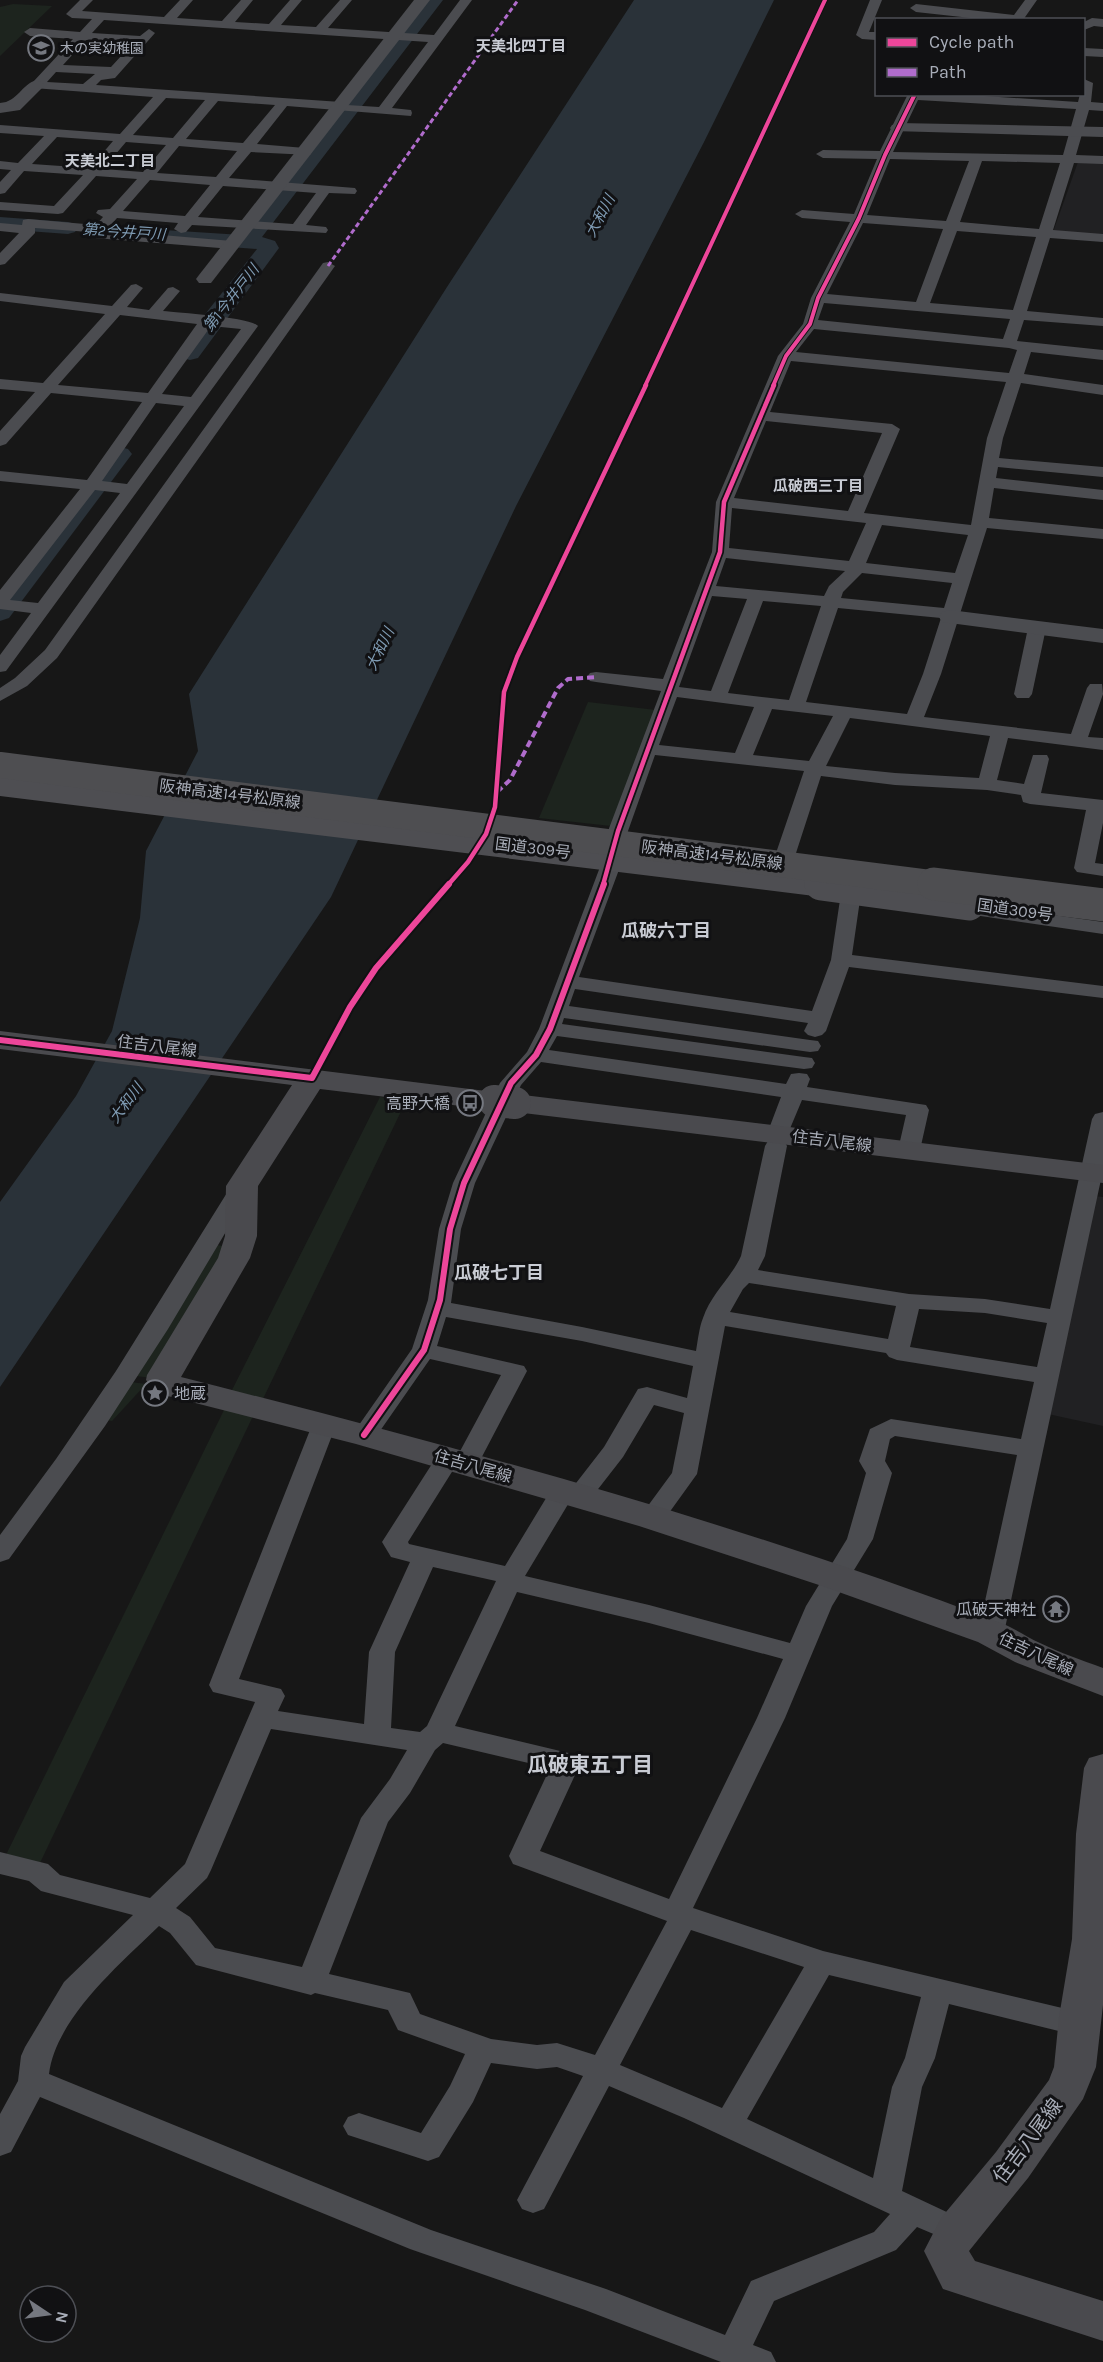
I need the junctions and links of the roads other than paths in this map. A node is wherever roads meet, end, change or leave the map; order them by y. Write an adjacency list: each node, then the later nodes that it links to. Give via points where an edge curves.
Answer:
1 (87, 0): 13 (street, via 72,14)
2 (187, 0): 17 (street)
3 (247, 0): 19 (street)
4 (296, 0): 21 (street)
5 (346, 0): 22 (street)
6 (422, 0): 25 (street)
7 (466, 0): 27 (street)
8 (876, 0): 26 (street, via 862,35)
9 (930, 0): 12 (street, via 919,4)
10 (1031, 0): 16 (street)
11 (130, 6): 14 (street)
12 (915, 14): 15 (street)
13 (101, 16): 14 (street); 24 (street)
14 (118, 17): 17 (street)
15 (997, 18)
16 (1018, 18)
17 (164, 21): 19 (street); 28 (street)
18 (1103, 23): 20 (street)
19 (225, 25): 21 (street)
20 (1085, 25)
21 (272, 28): 22 (street)
22 (319, 31): 25 (street)
23 (30, 32): 24 (street)
24 (83, 36): 28 (street); 31 (street)
25 (395, 36): 27 (street); 49 (street)
26 (875, 36)
27 (436, 39): 52 (street)
28 (143, 40): 34 (street)
29 (1085, 52): 30 (street)
30 (1103, 53)
31 (65, 54): 32 (street); 35 (street)
32 (86, 56)
33 (106, 57): 34 (street)
34 (126, 59): 37 (street)
35 (53, 68): 37 (street); 38 (street)
36 (1089, 69): 39 (street)
37 (114, 71): 40 (street, via 97,77)
38 (37, 85): 40 (street); 51 (street, via 14,107)
39 (1086, 85): 41 (street)
40 (85, 88): 42 (street)
41 (1103, 88)
42 (163, 93): 46 (street); 59 (street)
43 (914, 96): 54 (street)
44 (930, 96): 48 (street)
45 (1084, 96): 48 (street)
46 (214, 97): 47 (street); 60 (street)
47 (284, 102): 49 (street); 61 (street)
48 (1083, 106): 50 (street); 56 (street)
49 (340, 107): 52 (street); 62 (street)
50 (1103, 107)
51 (0, 108)
52 (383, 111): 53 (street)
53 (406, 112)
54 (898, 128): 56 (street); 64 (street)
55 (0, 129): 58 (street)
56 (1077, 132): 57 (street); 66 (street)
57 (1103, 132)
58 (54, 133): 59 (street); 69 (street)
59 (123, 138): 60 (street); 70 (street)
60 (176, 142): 61 (street); 71 (street)
61 (247, 148): 62 (street); 72 (street)
62 (305, 152): 73 (street)
63 (823, 154): 64 (street)
64 (885, 155): 65 (street); 81 (street)
65 (977, 157): 66 (street); 85 (street)
66 (1069, 159): 67 (street); 90 (street)
67 (1103, 160)
68 (0, 165): 69 (street)
69 (21, 167): 70 (street); 75 (street)
70 (93, 172): 71 (street); 78 (street)
71 (147, 176): 72 (street); 79 (street)
72 (219, 181): 73 (street); 82 (street)
73 (279, 186): 74 (street); 84 (street)
74 (325, 189): 76 (street); 87 (street)
75 (0, 190)
76 (350, 191)
77 (0, 206): 78 (street)
78 (57, 210): 79 (street); 83 (street)
79 (112, 214): 82 (street); 88 (street)
80 (802, 214): 81 (street)
81 (859, 218): 85 (street); 99 (street)
82 (188, 220): 84 (street); 91 (street)
83 (43, 224): 86 (street); 88 (street)
84 (249, 224): 87 (street); 93 (street)
85 (952, 225): 90 (street); 101 (street)
86 (0, 226): 94 (street, via 30,230)
87 (297, 228): 89 (street)
88 (99, 229): 91 (street); 93 (street, via 94,234)
89 (321, 230)
90 (1045, 233): 92 (street); 104 (street)
91 (176, 235): 93 (street)
92 (1103, 238)
93 (234, 242): 96 (street)
94 (0, 261)
95 (328, 266): 149 (street, via 51,654)
96 (205, 279)
97 (136, 288): 102 (street)
98 (173, 291): 103 (street)
99 (818, 298): 101 (street); 107 (street)
100 (2, 300): 102 (street)
101 (922, 306): 104 (street)
102 (116, 309): 103 (street); 114 (street)
103 (154, 313): 105 (street)
104 (1019, 314): 108 (street); 109 (street)
105 (208, 319): 116 (street); 117 (street, via 251,326)
106 (1103, 321): 109 (street)
107 (810, 324): 108 (street); 111 (street)
108 (1017, 346): 109 (street); 112 (street)
109 (1077, 352): 110 (street); 112 (street); 115 (street)
110 (1103, 355)
111 (786, 356): 112 (street); 118 (street)
112 (1016, 378): 120 (street)
113 (0, 384): 114 (street)
114 (46, 388): 116 (street); 119 (street)
115 (1103, 390)
116 (151, 398): 117 (street); 125 (street)
117 (194, 402): 126 (street)
118 (761, 416): 128 (street); 129 (street, via 892,429)
119 (0, 441)
120 (990, 462): 122 (street); 124 (street)
121 (1, 464): 123 (street)
122 (1103, 472)
123 (0, 475): 125 (street)
124 (988, 482): 127 (street); 131 (street)
125 (91, 485): 126 (street); 139 (street)
126 (129, 489): 140 (street)
127 (1103, 495)
128 (724, 502): 129 (street); 133 (street)
129 (854, 516): 130 (street)
130 (876, 519): 131 (street); 134 (street)
131 (979, 526): 132 (street); 135 (street)
132 (1103, 534)
133 (720, 552): 134 (street); 136 (street)
134 (855, 568): 135 (street); 138 (street, via 835,590)
135 (962, 579): 141 (street)
136 (707, 590): 137 (street); 147 (street, via 687,634)
137 (757, 595): 138 (street); 150 (street)
138 (830, 602): 141 (street); 152 (street)
139 (1, 603): 140 (street)
140 (43, 609): 144 (street)
141 (950, 616): 142 (street); 154 (street)
142 (1038, 628): 143 (street); 148 (street)
143 (1103, 636)
144 (0, 667)
145 (596, 677): 147 (street)
146 (1096, 687): 156 (street)
147 (670, 688): 150 (street); 158 (street)
148 (1023, 694)
149 (0, 696)
150 (717, 697): 151 (street)
151 (765, 703): 152 (street); 160 (street)
152 (796, 706): 153 (street)
153 (844, 712): 154 (street); 163 (street)
154 (914, 719): 155 (street)
155 (1000, 730): 156 (street); 166 (street)
156 (1078, 741): 157 (street)
157 (1103, 744)
158 (649, 749): 160 (street); 169 (street)
159 (0, 758): 169 (highway, 国道309号)
160 (742, 759): 163 (street)
161 (1040, 759): 167 (street)
162 (0, 765): 175 (highway, 阪神高速14号松原線, bridge)
163 (815, 769): 166 (street, via 895,779); 170 (street)
164 (0, 778): 176 (highway, 阪神高速14号松原線, bridge)
165 (0, 783): 177 (highway, 国道309号, bridge)
166 (987, 784): 167 (street)
167 (1029, 791): 168 (street, via 1029,798)
168 (1100, 806): 172 (street, via 1084,868)
169 (624, 834): 170 (street); 171 (street)
170 (786, 853): 174 (street)
171 (610, 867): 173 (street); 180 (street)
172 (1103, 870)
173 (850, 893): 178 (street); 179 (street)
174 (1103, 893)
175 (1103, 905)
176 (1103, 916)
177 (1066, 917)
178 (1103, 928)
179 (841, 960): 181 (street); 182 (street)
180 (569, 982): 182 (street); 183 (street)
181 (1103, 992)
182 (820, 1018): 185 (street)
183 (554, 1020): 185 (street); 186 (street)
184 (0, 1040): 187 (main road, 住吉八尾線)
185 (807, 1054): 188 (street)
186 (536, 1055): 188 (street); 195 (street, via 511,1083 464,1183 450,1229)
187 (306, 1078): 190 (main road, 住吉八尾線); 192 (main road)
188 (794, 1092): 190 (street, via 918,1110); 193 (street, via 778,1136 753,1256)
189 (1103, 1119): 191 (street)
190 (909, 1150): 191 (main road, 住吉八尾線)
191 (1098, 1173): 197 (street)
192 (242, 1186): 203 (main road, 住吉八尾線, via 242,1236 234,1258 163,1380 178,1389); 209 (street, via 126,1377)
193 (744, 1275): 194 (street); 196 (street, via 732,1285)
194 (909, 1301): 197 (street, via 985,1306); 198 (street)
195 (437, 1308): 199 (street); 200 (street)
196 (715, 1317): 198 (street); 200 (street)
197 (1060, 1318): 201 (street)
198 (898, 1348): 201 (street, via 897,1352)
199 (424, 1350): 204 (street); 206 (street, via 515,1371)
200 (706, 1361): 202 (street)
201 (1047, 1376): 205 (street)
202 (696, 1408): 207 (street, via 647,1395 614,1451); 208 (street, via 684,1474)
203 (324, 1425): 204 (main road, 住吉八尾線); 216 (street, via 223,1684 271,1696)
204 (364, 1435): 206 (main road, 住吉八尾線)
205 (1030, 1449): 211 (street, via 891,1427 879,1436 872,1461 879,1473 860,1539); 213 (street)
206 (457, 1461): 207 (main road, 住吉八尾線); 210 (street, via 395,1542 400,1551)
207 (571, 1493): 208 (main road, 住吉八尾線); 212 (street)
208 (652, 1518): 211 (main road, 住吉八尾線)
209 (0, 1553)
210 (425, 1557): 212 (street); 217 (street, via 382,1652)
211 (835, 1577): 213 (main road, 住吉八尾線); 214 (street)
212 (511, 1579): 214 (street); 218 (street)
213 (991, 1633): 215 (main road, 住吉八尾線, via 1028,1653)
214 (797, 1654): 222 (street)
215 (1103, 1683)
216 (261, 1718): 217 (street); 221 (street, via 197,1870)
217 (377, 1737): 218 (street)
218 (432, 1738): 222 (street, via 567,1762 523,1856); 224 (street, via 375,1818)
219 (1103, 1768): 226 (main road, 住吉八尾線)
220 (0, 1863): 221 (street, via 38,1872 51,1883)
221 (158, 1911): 224 (street, via 180,1925 206,1957); 229 (street, via 75,1990 36,2056)
222 (680, 1915): 223 (street); 228 (street)
223 (822, 1962): 225 (street); 230 (street)
224 (311, 1983): 227 (street, via 399,2001 409,2022)
225 (938, 1990): 226 (street); 234 (street, via 920,2058 906,2087)
226 (1087, 2020): 235 (main road, 住吉八尾線, via 1068,2087 1012,2165)
227 (483, 2049): 228 (street, via 537,2057 557,2055); 231 (street, via 462,2093 428,2148)
228 (602, 2070): 230 (street); 233 (street)
229 (33, 2081): 232 (street); 237 (street, via 421,2240 594,2298)
230 (728, 2125): 234 (street)
231 (359, 2126)
232 (0, 2143)
233 (533, 2200)
234 (899, 2204): 235 (street); 237 (street, via 885,2241 762,2292)
235 (957, 2231): 236 (main road, 住吉八尾線, via 946,2251 959,2275)
236 (1103, 2321)
237 (746, 2357)

